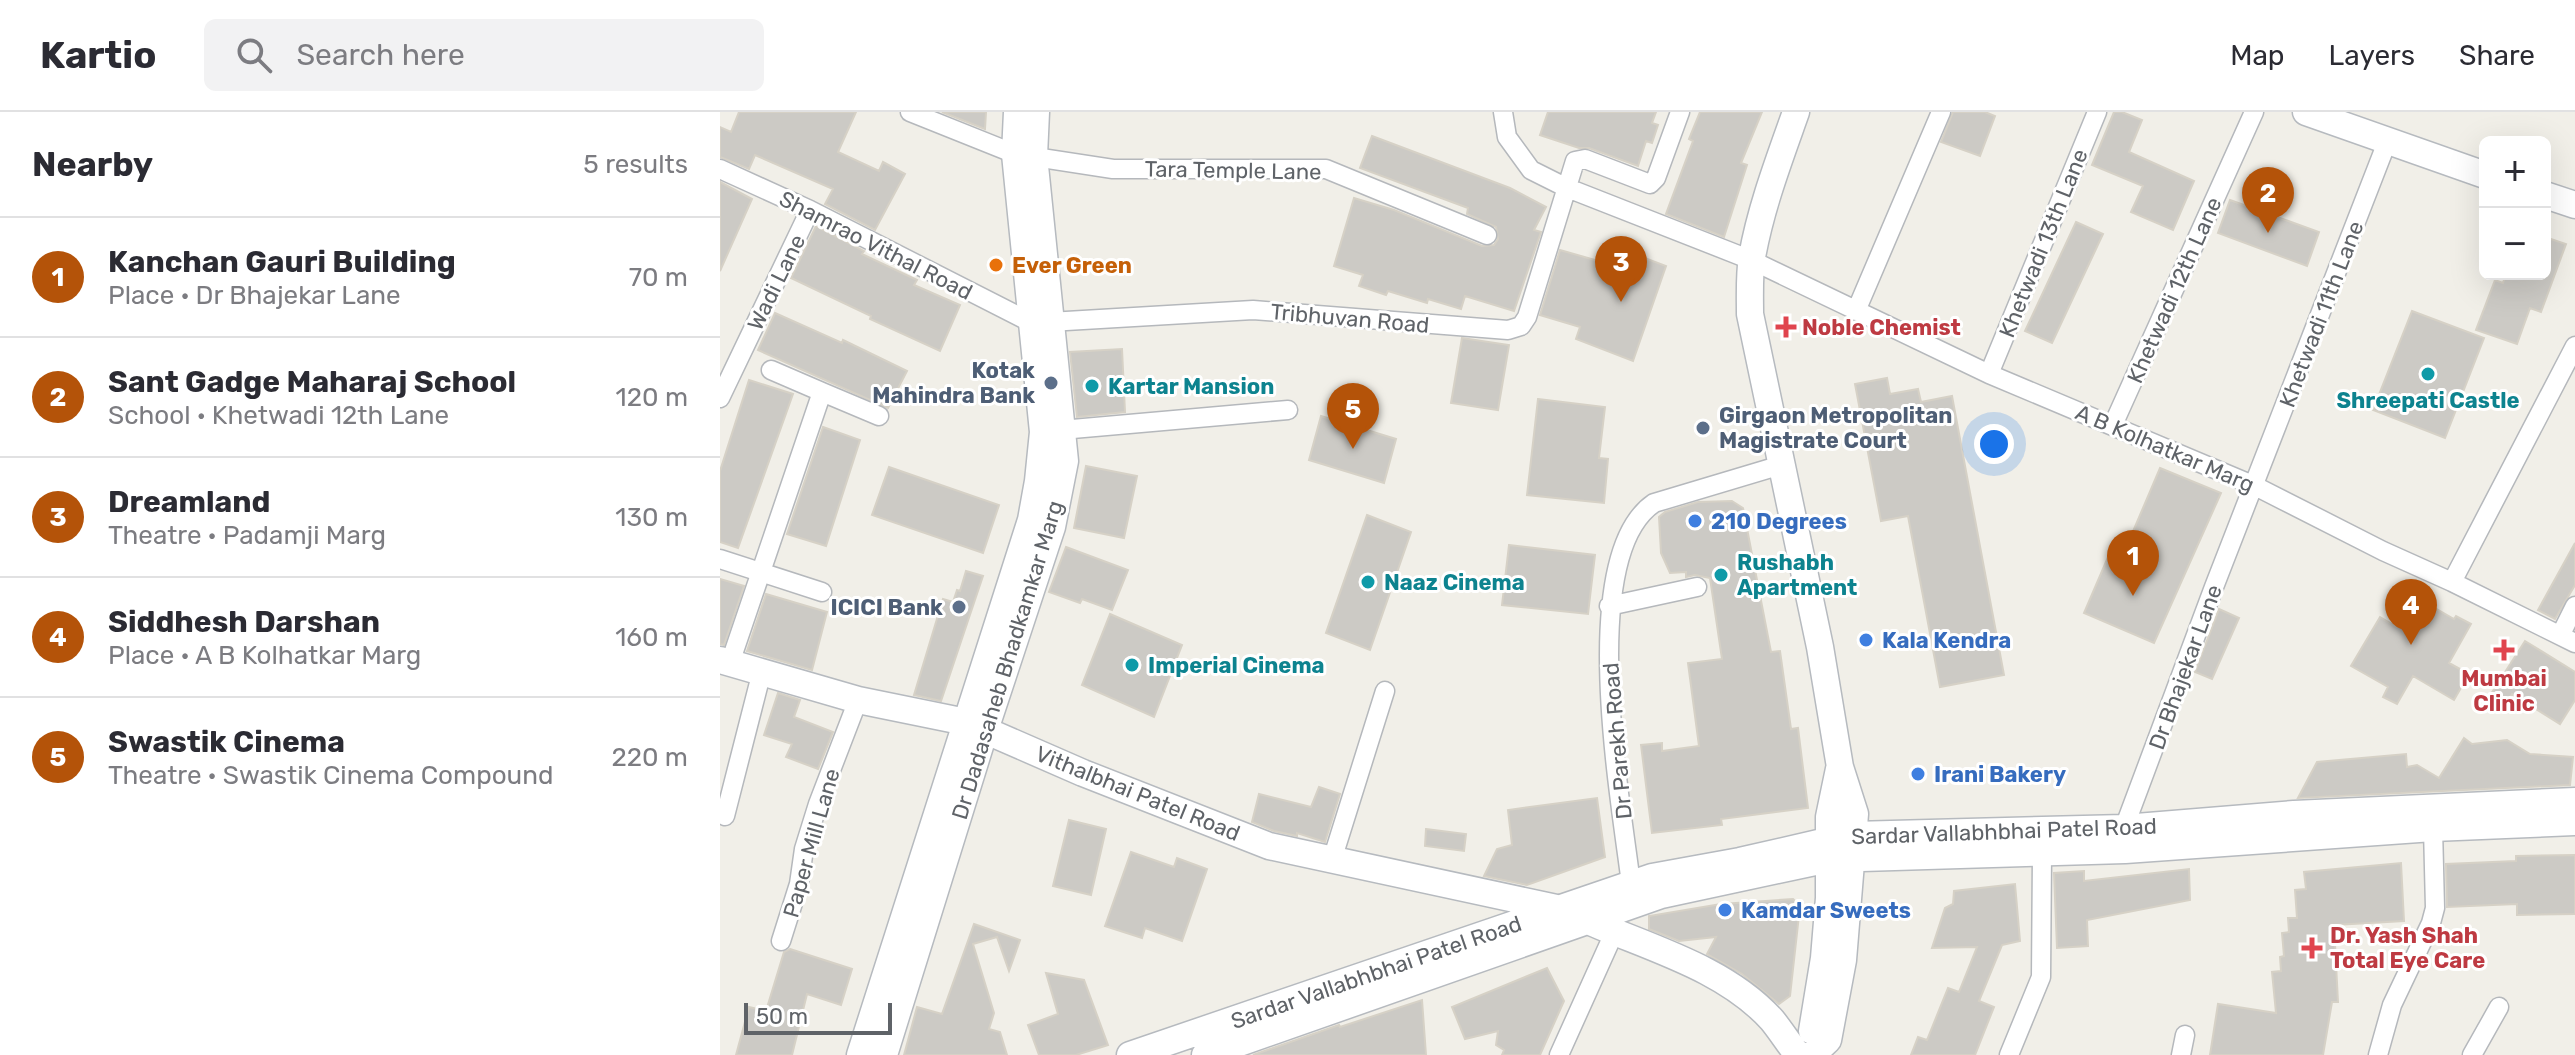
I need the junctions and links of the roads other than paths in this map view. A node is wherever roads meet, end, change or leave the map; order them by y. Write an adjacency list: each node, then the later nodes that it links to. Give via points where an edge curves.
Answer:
1 (910, 112): 12 (street, Tara Temple Lane)
2 (1017, 112): 12 (main road, Dr Dadasaheb Bhadkamkar Marg)
3 (1036, 112): 12 (main road, Dr Dadasaheb Bhadkamkar Marg)
4 (1503, 112): 15 (street, A B Kolhatkar Marg, via 1507,137 1531,170)
5 (1680, 112): 15 (street, via 1654,182 1580,159)
6 (1796, 112): 20 (main road, via 1769,186)
7 (1941, 112): 21 (street)
8 (2097, 112): 25 (street, Khetwadi 13th Lane)
9 (2254, 112): 30 (street, Khetwadi 12th Lane)
10 (2306, 112): 11 (main road)
11 (2387, 142): 14 (main road); 33 (street, Khetwadi 11th Lane)
12 (1025, 155): 19 (street, Tara Temple Lane, via 1113,169 1326,169); 22 (main road, Dr Dadasaheb Bhadkamkar Marg)
13 (720, 169): 18 (street, Shamrao Vithal Road)
14 (2479, 173)
15 (1565, 187): 20 (street, A B Kolhatkar Marg); 22 (street, Tribhuvan Road, via 1527,317 1521,326 1508,330 1253,310)
16 (2551, 197): 17 (main road)
17 (2575, 205)
18 (810, 210): 22 (street, Shamrao Vithal Road); 27 (street, Wadi Lane)
19 (1487, 235)
20 (1751, 260): 21 (street, A B Kolhatkar Marg); 32 (main road, via 1750,314)
21 (1856, 311): 25 (street, A B Kolhatkar Marg)
22 (1042, 322): 31 (main road, Dr Dadasaheb Bhadkamkar Marg); 46 (main road, Dr Dadasaheb Bhadkamkar Marg, via 1038,481)
23 (2575, 346): 36 (street)
24 (771, 370): 26 (street)
25 (1989, 374): 30 (street, A B Kolhatkar Marg)
26 (822, 392): 29 (street); 35 (street)
27 (720, 398)
28 (1288, 410): 31 (street)
29 (879, 416)
30 (2113, 425): 33 (street, A B Kolhatkar Marg)
31 (1061, 430): 46 (main road, Dr Dadasaheb Bhadkamkar Marg, via 1065,461 1052,527)
32 (1781, 465): 39 (street, Dr Parekh Road, via 1654,503 1640,512 1625,541); 52 (main road, via 1840,767 1855,814)
33 (2255, 486): 36 (street, A B Kolhatkar Marg); 51 (street, Dr Bhajekar Lane)
34 (720, 559): 35 (street)
35 (762, 572): 38 (street); 42 (street)
36 (2452, 582): 41 (street, A B Kolhatkar Marg)
37 (1697, 587): 39 (street)
38 (822, 592)
39 (1609, 606): 55 (street, Dr Parekh Road, via 1610,712)
40 (2575, 606): 41 (street)
41 (2568, 638)
42 (725, 661): 43 (main road, Vithalbhai Patel Road)
43 (762, 671): 45 (main road, Vithalbhai Patel Road); 48 (street)
44 (1385, 691): 54 (street)
45 (858, 700): 46 (main road, Vithalbhai Patel Road); 59 (street, Paper Mill Lane, via 813,819)
46 (976, 726): 54 (main road, Vithalbhai Patel Road, via 1269,846); 62 (main road, Dr Dadasaheb Bhadkamkar Marg); 63 (main road, Dr Dadasaheb Bhadkamkar Marg)
47 (2575, 801): 51 (main road, Sardar Vallabhbhai Patel Road, via 2294,814)
48 (725, 816)
49 (2575, 822): 50 (main road, Sardar Vallabhbhai Patel Road)
50 (2433, 828): 51 (main road, Sardar Vallabhbhai Patel Road); 71 (street, via 2435,908 2392,1005)
51 (2125, 839): 52 (main road, Sardar Vallabhbhai Patel Road); 53 (main road, Sardar Vallabhbhai Patel Road)
52 (1841, 848): 53 (main road, Sardar Vallabhbhai Patel Road); 55 (main road, Sardar Vallabhbhai Patel Road, via 1740,861); 57 (main road, Sardar Vallabhbhai Patel Road, via 1661,895); 68 (main road, via 1834,959 1812,1034)
53 (2042, 854): 69 (street, via 2041,977)
54 (1332, 860): 56 (main road, Vithalbhai Patel Road)
55 (1631, 884): 56 (main road, Sardar Vallabhbhai Patel Road)
56 (1561, 909): 64 (main road, Sardar Vallabhbhai Patel Road)
57 (1588, 921): 58 (main road); 65 (main road, Sardar Vallabhbhai Patel Road)
58 (1614, 933): 66 (street); 67 (main road, via 1695,966 1740,993 1771,1019)
59 (781, 941)
60 (2499, 1007): 72 (street)
61 (2185, 1035): 70 (street)
62 (860, 1055)
63 (884, 1055)
64 (1130, 1055)
65 (1205, 1055)
66 (1559, 1055)
67 (1798, 1055)
68 (1812, 1055)
69 (2009, 1055)
70 (2181, 1055)
71 (2378, 1055)
72 (2472, 1055)

